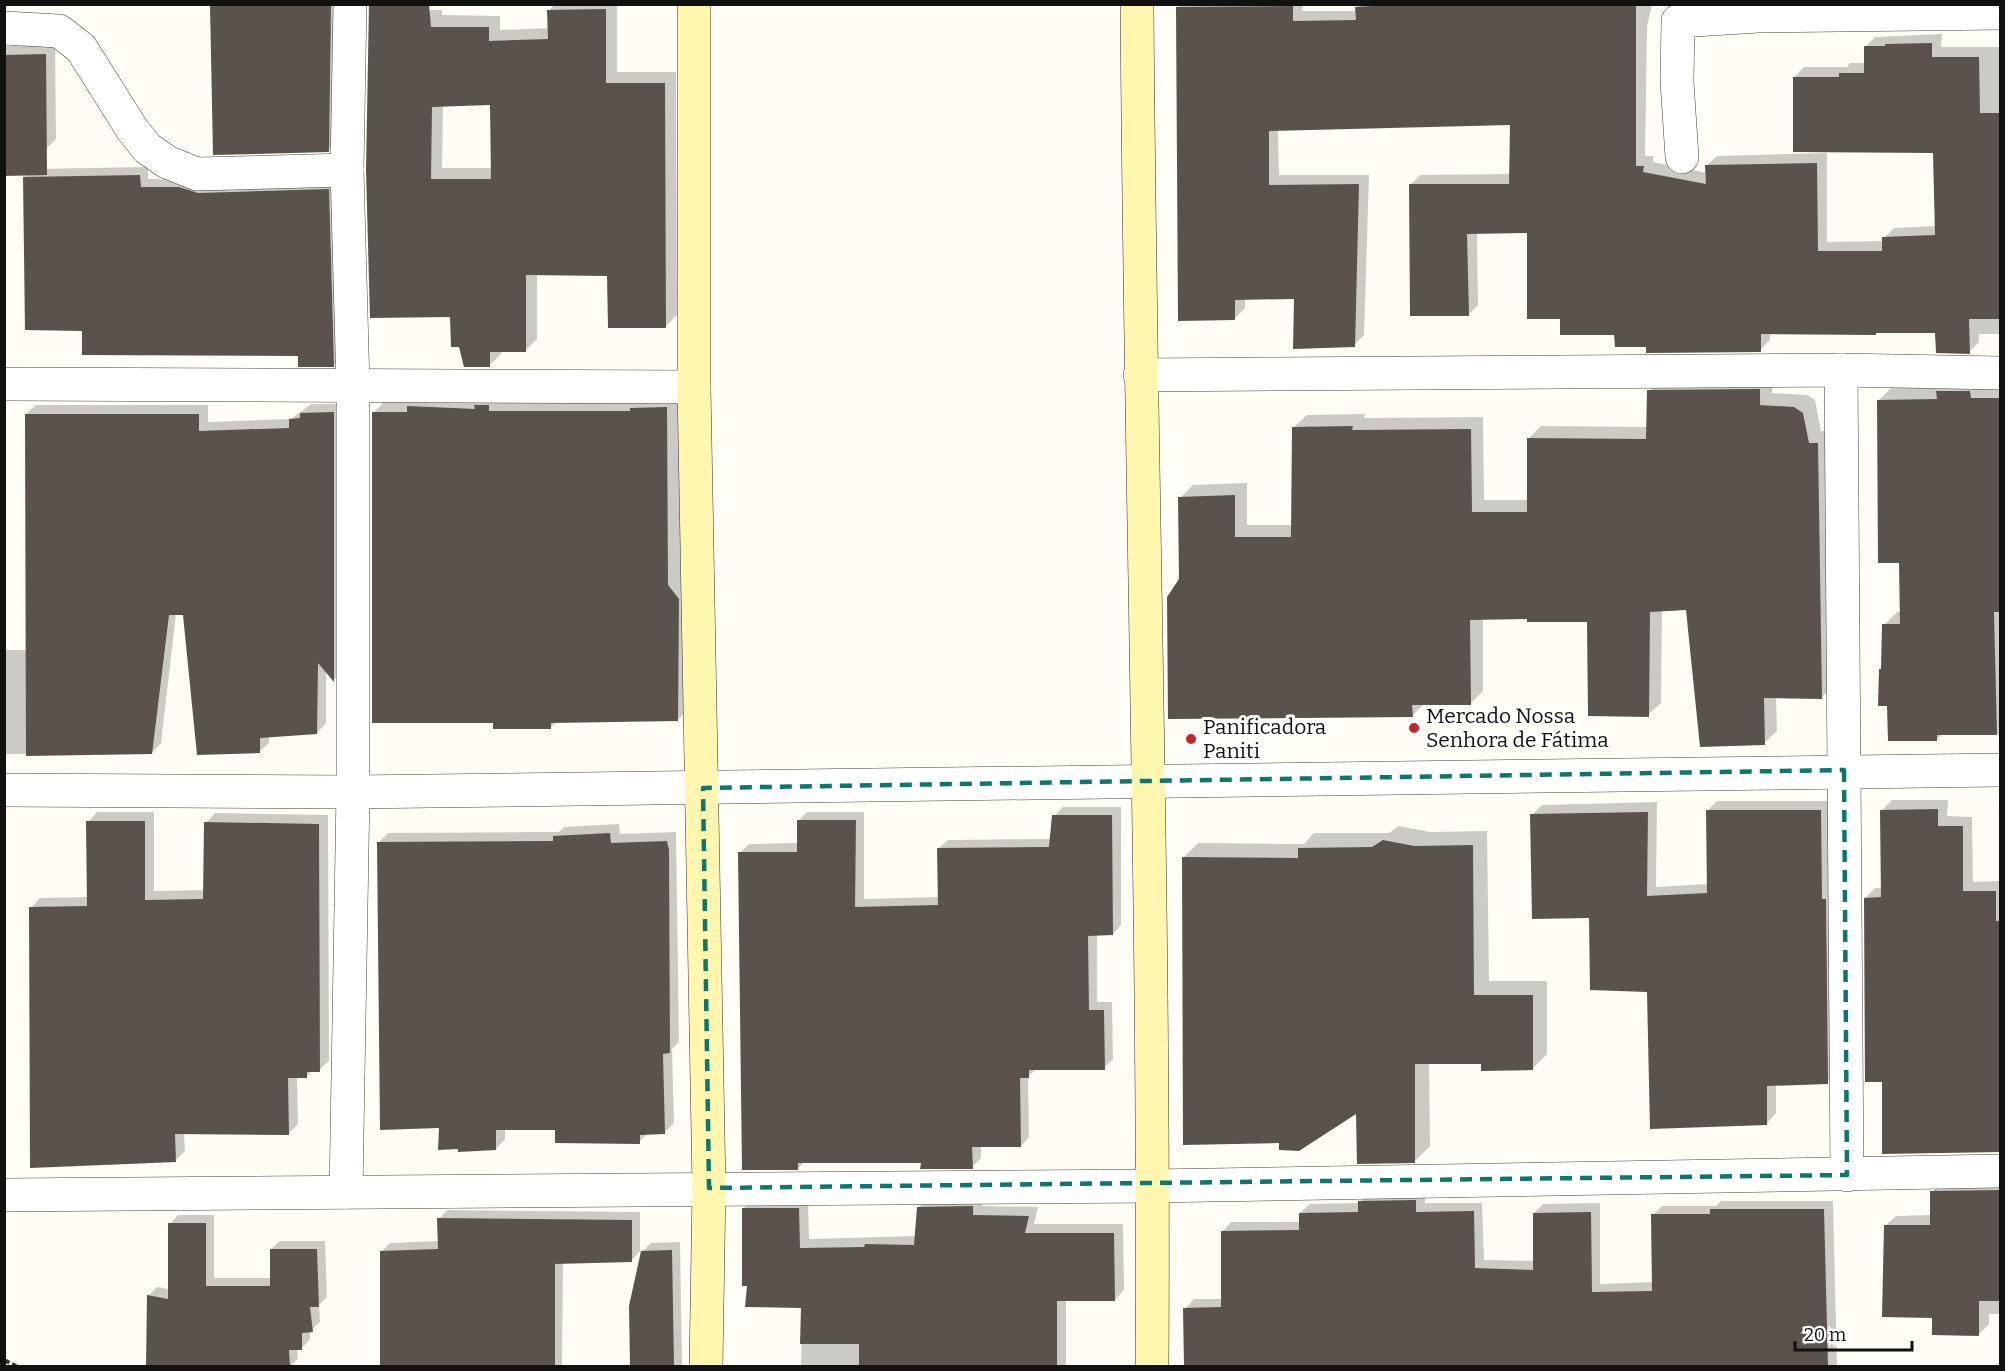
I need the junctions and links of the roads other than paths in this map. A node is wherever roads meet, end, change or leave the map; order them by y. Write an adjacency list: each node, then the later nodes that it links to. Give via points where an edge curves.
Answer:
1 (350, 4): 9 (street)
2 (694, 4): 15 (street)
3 (1137, 4): 12 (street)
4 (2000, 4): 6 (street)
5 (1677, 13): 6 (street); 8 (street)
6 (2000, 13)
7 (4, 28): 9 (street, via 59,31 81,48 132,129 147,148 167,162 196,174)
8 (1682, 157)
9 (347, 170): 14 (street)
10 (1841, 370): 11 (street); 12 (street); 17 (street)
11 (2001, 373)
12 (1140, 375): 18 (street)
13 (4, 384): 14 (street)
14 (353, 386): 15 (street); 21 (street)
15 (694, 387): 19 (street)
16 (2001, 770): 17 (street)
17 (1844, 771): 18 (street); 23 (street)
18 (1148, 781): 19 (street); 24 (street)
19 (703, 788): 21 (street); 25 (street)
20 (4, 790): 21 (street)
21 (353, 792): 26 (street)
22 (2001, 1171): 23 (street)
23 (1847, 1175): 24 (street)
24 (1153, 1186): 25 (street); 29 (street)
25 (709, 1188): 26 (street); 28 (street)
26 (346, 1192): 27 (street)
27 (4, 1195)
28 (706, 1366)
29 (1152, 1366)

